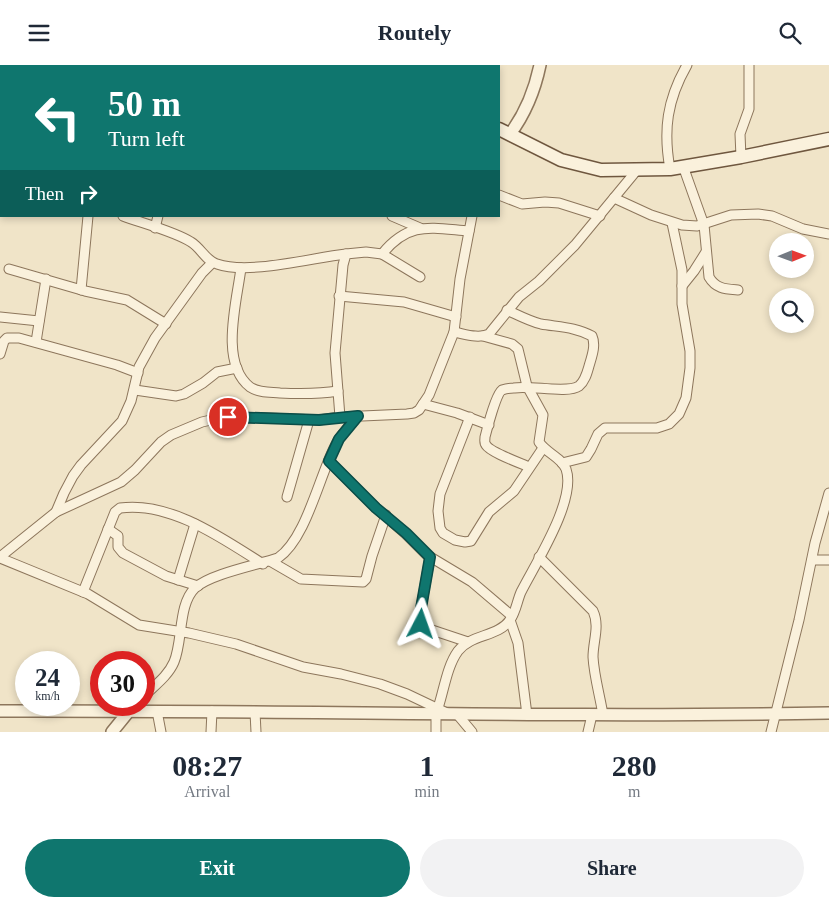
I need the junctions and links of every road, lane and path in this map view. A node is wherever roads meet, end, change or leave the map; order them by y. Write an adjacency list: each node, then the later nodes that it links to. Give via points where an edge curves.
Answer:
1 (540, 65): 4 (street, via 522,115)
2 (687, 65): 8 (street, via 673,96 667,121)
3 (749, 65): 6 (street, via 749,109 740,134)
4 (502, 132): 9 (main road, via 576,165 602,170)
5 (829, 139): 6 (main road)
6 (741, 157): 7 (main road)
7 (683, 166): 8 (main road); 19 (street)
8 (670, 169): 9 (main road)
9 (637, 170): 11 (street)
10 (500, 195): 12 (street, via 522,204 559,203)
11 (614, 198): 12 (street); 18 (street)
12 (600, 216): 36 (street, via 571,249)
13 (88, 217): 33 (street)
14 (126, 217): 20 (street)
15 (158, 217): 20 (street)
16 (394, 217): 21 (street)
17 (472, 217): 22 (street)
18 (672, 223): 19 (street); 32 (street)
19 (704, 225): 23 (street, via 731,215 758,214); 24 (street)
20 (155, 227): 27 (street, via 192,242)
21 (420, 228): 22 (street); 26 (street, via 403,235)
22 (469, 231): 38 (street)
23 (829, 234)
24 (706, 252): 32 (street); 34 (street, via 712,283)
25 (346, 254): 26 (street); 28 (street); 35 (street)
26 (382, 254): 30 (street)
27 (212, 263): 28 (street); 40 (street)
28 (241, 268): 45 (street, via 232,339 233,360)
29 (9, 269): 31 (street)
30 (420, 277)
31 (46, 279): 33 (street); 39 (street)
32 (682, 286): 58 (street, via 690,368 686,398 679,414 669,424 657,428 605,428 598,434 586,457)
33 (81, 290): 40 (street, via 127,300)
34 (738, 290)
35 (339, 296): 38 (street, via 404,302); 49 (street, via 335,353)
36 (507, 310): 42 (street); 47 (street, via 540,323 587,333 594,340 588,372 576,388 563,390)
37 (0, 317): 39 (street)
38 (456, 317): 41 (street)
39 (39, 321): 43 (street)
40 (166, 324): 46 (street, via 143,359)
41 (454, 332): 42 (street); 50 (street)
42 (483, 337): 47 (street, via 512,344 518,349)
43 (36, 342): 44 (street, via 7,338); 46 (street)
44 (0, 355)
45 (237, 368): 48 (street, via 216,372 203,383 176,396); 49 (street, via 246,382 258,390 309,394)
46 (138, 373): 48 (street)
47 (527, 386): 55 (street, via 499,393); 56 (street, via 543,415 538,438)
48 (134, 390): 62 (street, via 122,421 73,476)
49 (338, 391): 52 (street)
50 (424, 404): 51 (street, via 414,413); 53 (street)
51 (358, 416): 52 (street); 57 (street, via 339,439)
52 (340, 417): 54 (street)
53 (470, 417): 55 (street); 59 (street, via 439,499 439,522 443,533 455,540 471,541 484,518 510,496)
54 (309, 420): 61 (street); 62 (street, via 239,417 202,422 161,442 120,482)
55 (489, 425): 59 (street, via 484,437 486,446)
56 (542, 448): 58 (street); 59 (street)
57 (329, 461): 63 (street); 71 (street, via 292,545 285,553)
58 (562, 463): 68 (street, via 567,477 561,510 557,525)
59 (529, 467)
60 (829, 493): 70 (street)
61 (287, 497)
62 (56, 512): 66 (street)
63 (386, 515): 67 (street); 71 (street, via 363,582 301,579)
64 (194, 524): 65 (street, via 154,509 126,507 115,512); 71 (street); 72 (street)
65 (108, 529): 72 (street, via 118,536 118,547 123,553); 74 (street)
66 (0, 557): 74 (street)
67 (430, 557): 75 (street, via 472,581); 77 (street, via 421,624)
68 (539, 557): 75 (street); 88 (street, via 595,616 593,657)
69 (829, 559): 70 (street)
70 (812, 560): 86 (street)
71 (266, 562): 73 (street)
72 (178, 580): 73 (street)
73 (198, 586): 76 (street, via 188,599)
74 (83, 592): 76 (street, via 140,625)
75 (511, 618): 77 (street, via 498,630); 87 (street, via 518,643)
76 (181, 631): 78 (street, via 170,669); 84 (street, via 236,644 303,667 380,684)
77 (468, 642): 84 (street, via 456,655)
78 (155, 685)
79 (90, 709): 80 (street)
80 (0, 711)
81 (157, 711): 82 (street); 91 (street)
82 (212, 711): 83 (street); 92 (street)
83 (255, 712): 84 (street); 93 (street)
84 (445, 713): 87 (street); 94 (street); 95 (street)
85 (829, 713): 86 (street)
86 (776, 714): 88 (street); 97 (street)
87 (527, 715): 88 (street)
88 (598, 715): 96 (street)
89 (125, 716): 90 (street)
90 (112, 732)
91 (161, 732)
92 (211, 732)
93 (256, 732)
94 (436, 732)
95 (472, 732)
96 (588, 732)
97 (771, 732)

